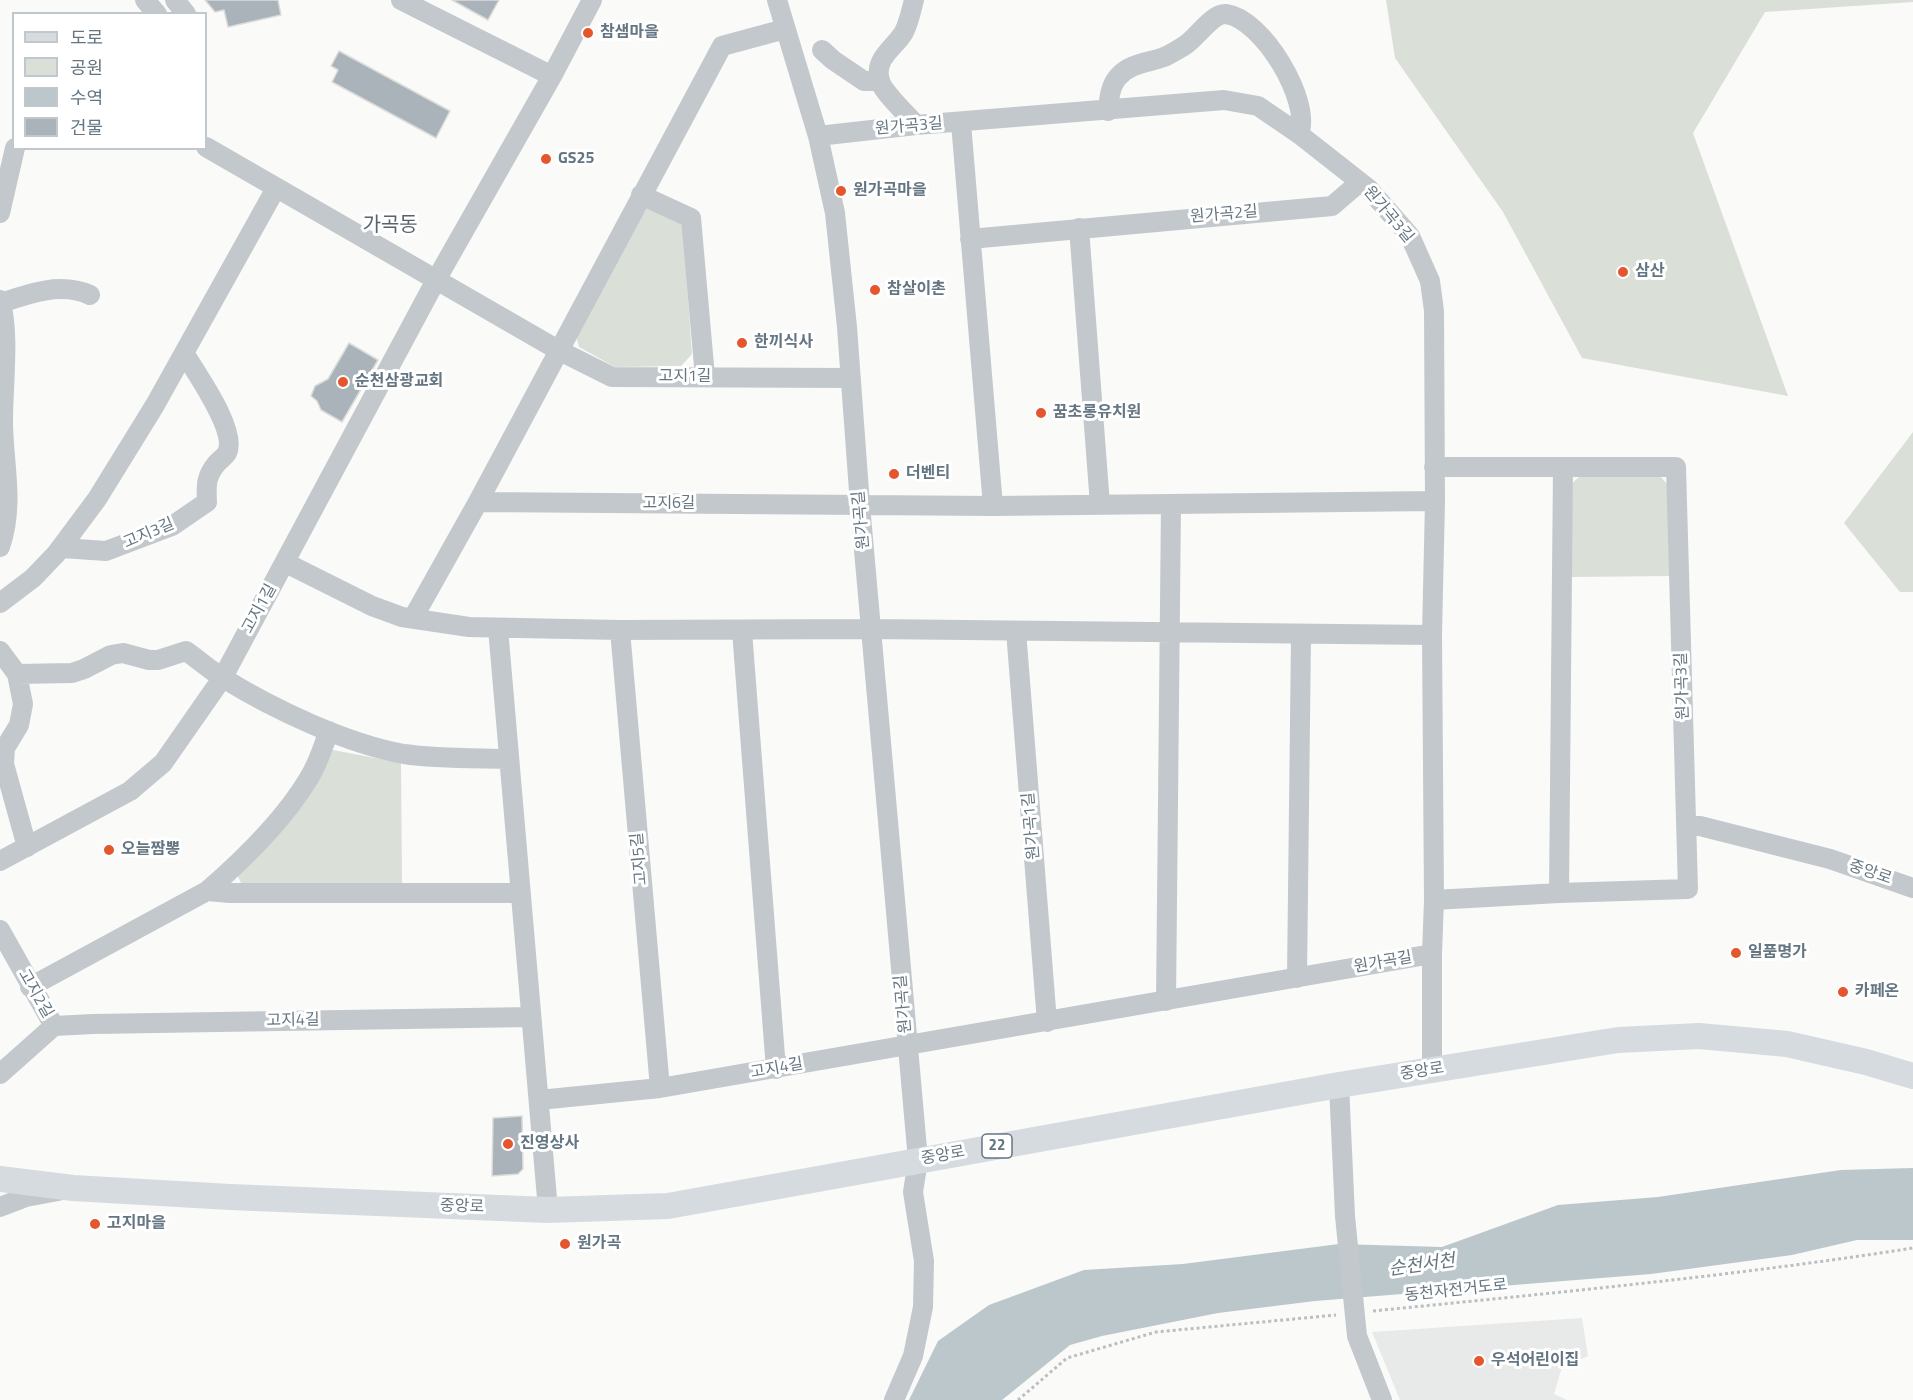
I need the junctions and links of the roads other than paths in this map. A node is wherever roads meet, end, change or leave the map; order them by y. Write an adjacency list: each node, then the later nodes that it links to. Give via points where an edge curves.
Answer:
1 (145, 0): 7 (street)
2 (175, 0): 8 (street)
3 (401, 0): 11 (street)
4 (592, 0): 11 (street, 고지1길)
5 (777, 0): 9 (street, 원가곡길)
6 (914, 0): 12 (street, via 903,33 885,52)
7 (155, 12)
8 (184, 12)
9 (785, 29): 17 (street, 원가곡길); 22 (street, via 722,46)
10 (822, 50): 12 (street, via 864,81)
11 (552, 76): 26 (street, 고지1길)
12 (880, 81): 15 (street)
13 (1108, 111): 14 (street, 원가곡3길); 16 (street, 원가곡3길, via 1224,100 1258,105); 16 (street, via 1112,85 1118,76 1178,49 1195,38 1216,15 1226,14 1261,35 1275,52 1302,116)
14 (961, 123): 15 (street, 원가곡3길); 25 (street)
15 (916, 125): 17 (street, 원가곡3길)
16 (1299, 134): 20 (street, 원가곡3길)
17 (818, 136): 32 (street, 원가곡길, via 835,213)
18 (207, 148): 21 (street, 고지1길)
19 (15, 150): 23 (street)
20 (1360, 182): 24 (street, 원가곡2길, via 1332,206); 33 (street, 원가곡3길, via 1410,236 1430,281 1434,311)
21 (276, 188): 26 (street, 고지1길); 30 (street)
22 (641, 195): 29 (street); 31 (street, via 691,218)
23 (0, 213)
24 (1079, 228): 25 (street, 원가곡2길); 39 (street)
25 (970, 239): 40 (street)
26 (436, 280): 29 (street, 고지1길); 43 (street, 고지1길)
27 (90, 296): 28 (street, via 78,290 57,288)
28 (0, 302): 41 (street, via 8,484 6,529)
29 (558, 350): 31 (street, 고지1길, via 612,377); 36 (street)
30 (184, 353): 42 (street, via 97,499); 42 (street, 고지3길, via 230,437 227,452 210,471 207,502 172,526 106,551)
31 (705, 377): 32 (street, 고지1길)
32 (851, 378): 38 (street, 원가곡길)
33 (1434, 467): 34 (street, 원가곡3길); 35 (street, 원가곡3길)
34 (1563, 467): 59 (street, 원가곡3길, via 1676,466); 65 (street)
35 (1435, 501): 37 (street); 53 (street, 원가곡3길)
36 (478, 502): 38 (street, 고지6길); 45 (street)
37 (1171, 504): 39 (street); 51 (street)
38 (860, 505): 40 (street); 47 (street, 원가곡길)
39 (1100, 505): 40 (street)
40 (993, 506)
41 (0, 547)
42 (62, 548): 44 (street, via 33,578)
43 (286, 563): 45 (street, via 372,606); 56 (street, 고지1길)
44 (0, 603)
45 (413, 618): 46 (street)
46 (498, 628): 48 (street); 58 (street)
47 (871, 629): 49 (street); 50 (street); 75 (street, 원가곡길)
48 (620, 630): 49 (street); 81 (street, 고지5길)
49 (742, 631): 76 (street)
50 (1016, 632): 51 (street); 73 (street, 원가곡1길)
51 (1170, 633): 52 (street); 71 (street)
52 (1301, 634): 53 (street); 69 (street)
53 (1432, 635): 66 (street, 원가곡3길)
54 (0, 651): 55 (street)
55 (17, 674): 56 (street, via 72,672 123,653 158,660 186,651); 60 (street, via 23,704 19,725 3,754)
56 (223, 678): 57 (street); 60 (street, 고지1길, via 164,763 130,791)
57 (329, 731): 58 (street, via 367,746 404,754); 63 (street, via 311,776 294,802)
58 (509, 759): 64 (street)
59 (1687, 826): 62 (street, 중앙로, via 1701,826 1830,859); 65 (street, 원가곡3길, via 1688,889)
60 (27, 847): 61 (street, 고지1길)
61 (0, 861)
62 (1913, 888)
63 (207, 891): 64 (street); 70 (street)
64 (520, 893): 72 (street)
65 (1558, 893): 66 (street, 원가곡3길)
66 (1434, 900): 68 (street, 원가곡3길)
67 (0, 930): 70 (street, 고지2길)
68 (1432, 954): 69 (street, 원가곡길); 77 (street, 원가곡3길)
69 (1297, 978): 71 (street, 원가곡길)
70 (30, 987): 74 (street, 고지2길)
71 (1166, 1001): 73 (street, 원가곡길)
72 (531, 1017): 74 (street, 고지4길); 82 (street)
73 (1047, 1022): 75 (street, 원가곡길)
74 (54, 1026): 78 (street, 고지2길)
75 (908, 1046): 76 (street, 고지4길); 83 (street, 원가곡길)
76 (776, 1069): 81 (street, 고지4길)
77 (1432, 1070): 79 (main road, 중앙로 / 22, via 1618,1040 1699,1036 1787,1044); 80 (main road, 중앙로 / 22)
78 (0, 1074)
79 (1913, 1076)
80 (1339, 1085): 83 (main road, 중앙로 / 22); 90 (street, via 1345,1216 1357,1336)
81 (660, 1088): 82 (street, 고지4길)
82 (539, 1100): 88 (street)
83 (918, 1160): 88 (main road, 중앙로 / 22, via 668,1206); 89 (street, 원가곡길, via 913,1192 924,1261 923,1307 913,1356)
84 (0, 1170): 86 (street)
85 (0, 1179): 86 (main road, 중앙로 / 22)
86 (73, 1188): 87 (street, via 26,1197); 88 (main road, 중앙로 / 22)
87 (0, 1207)
88 (548, 1210)
89 (894, 1400)
90 (1382, 1400)

